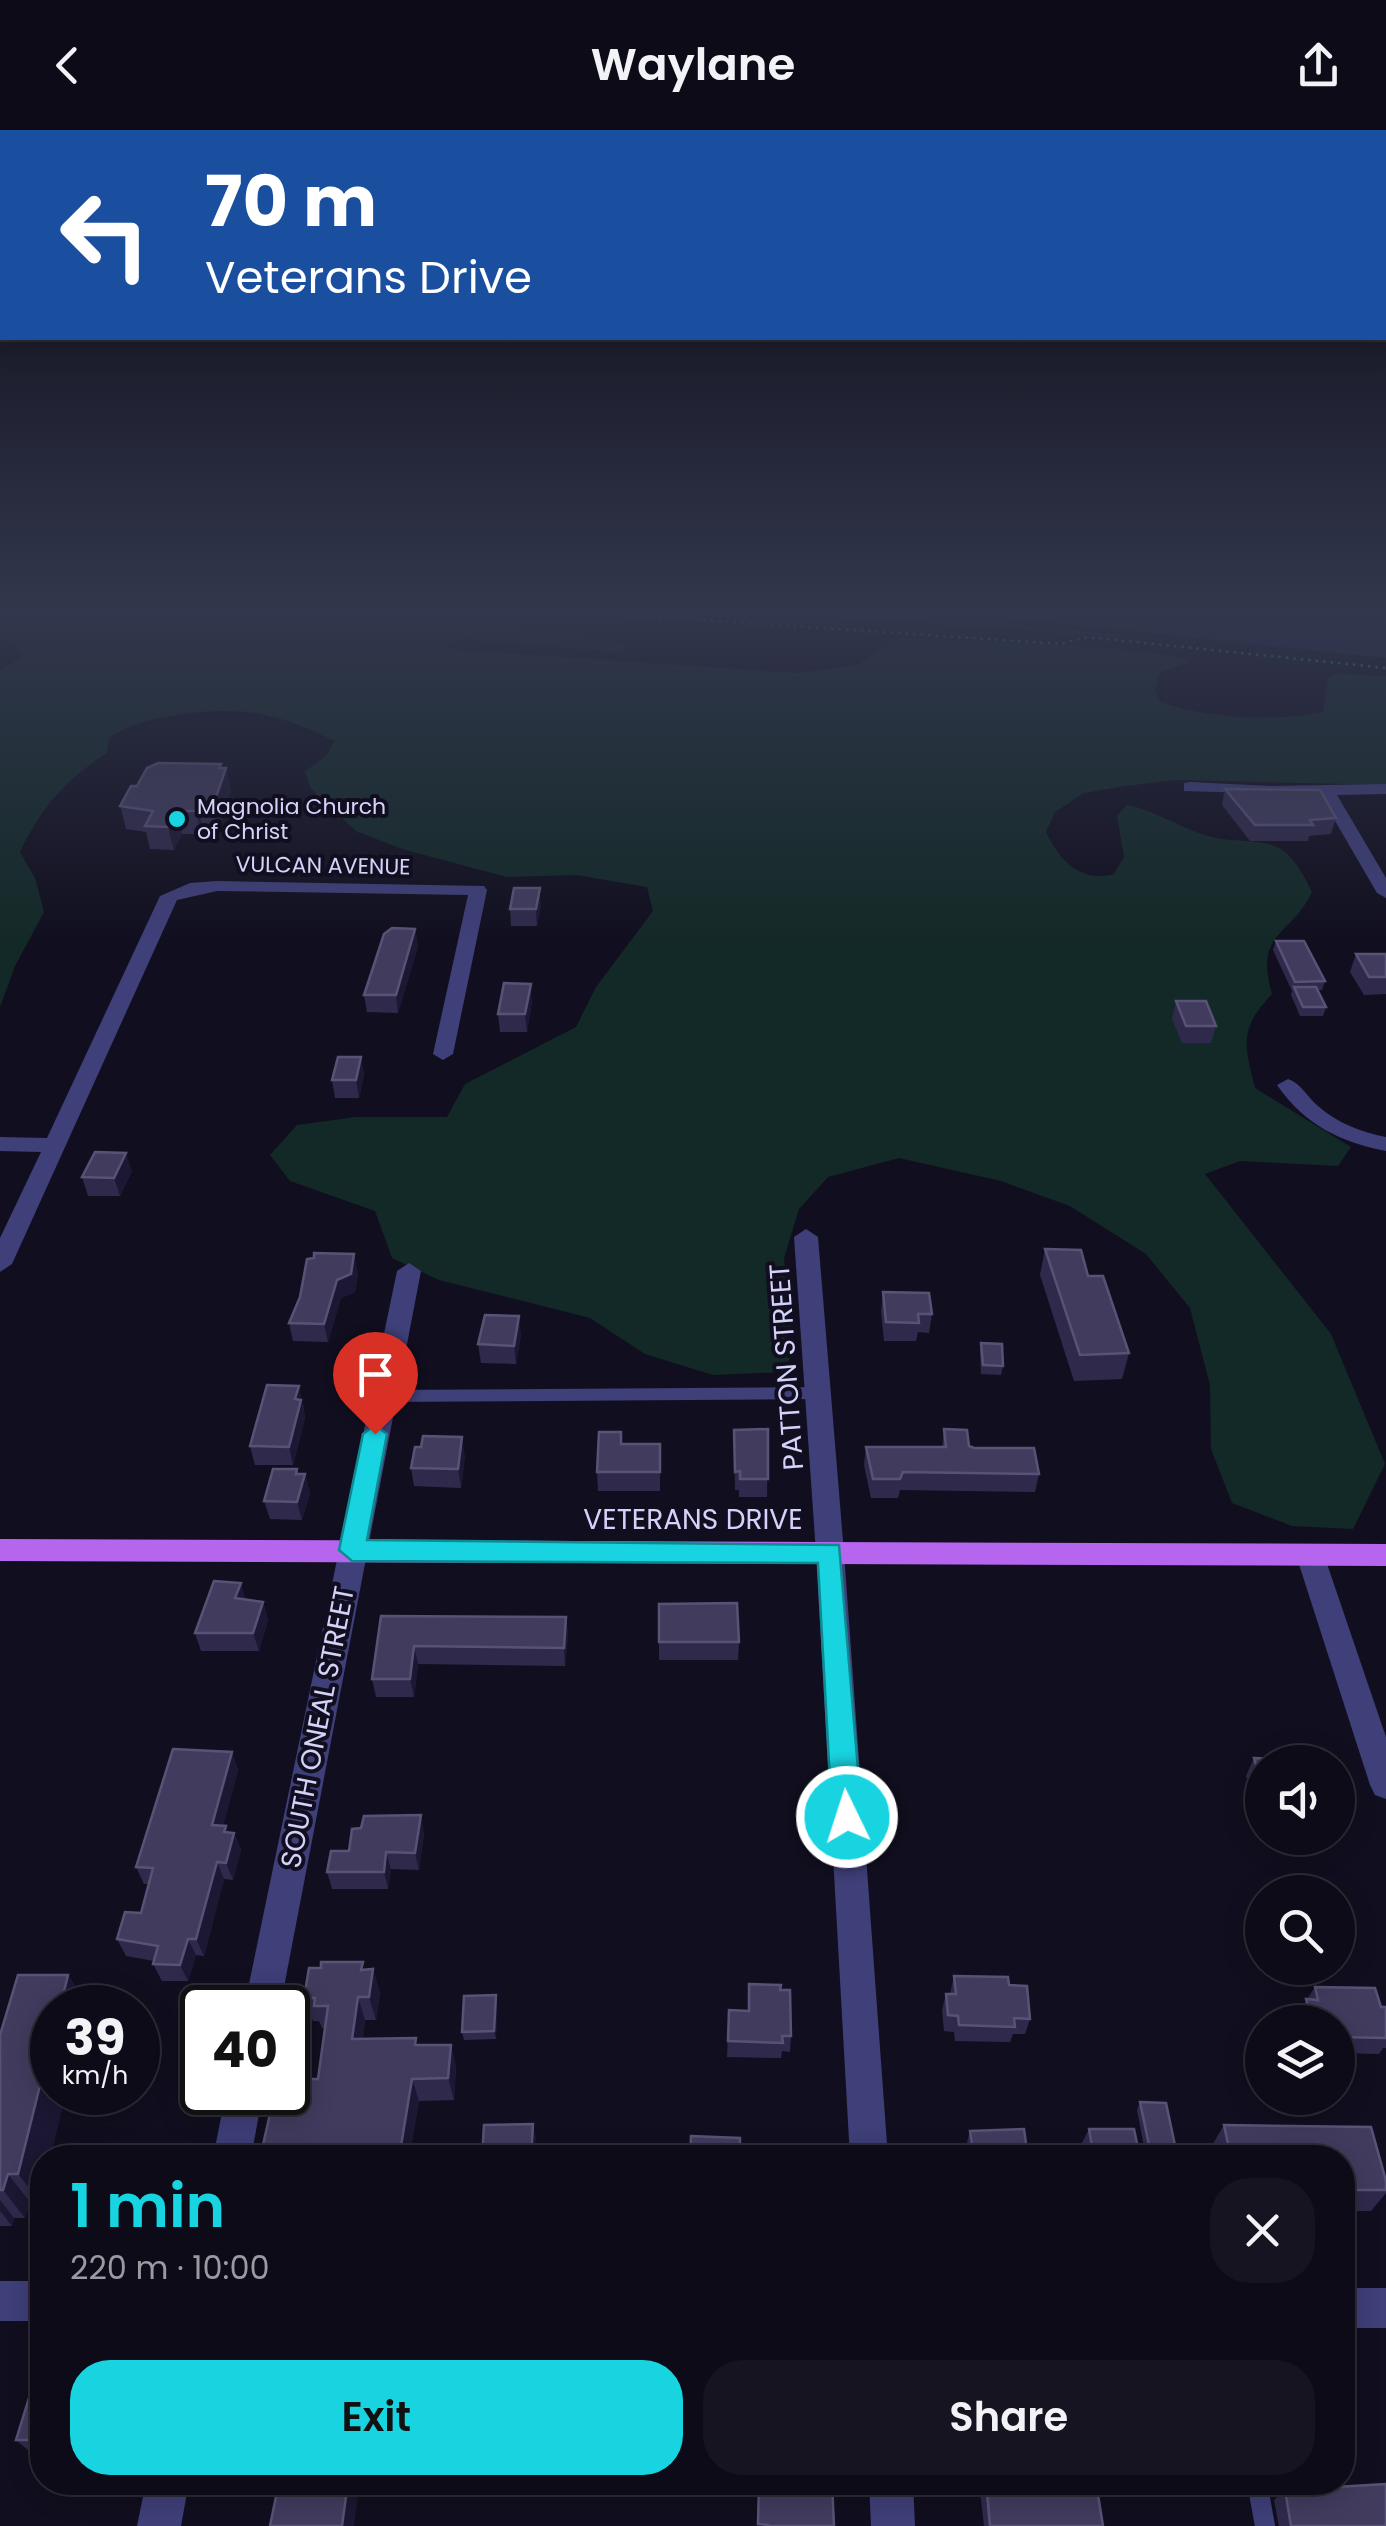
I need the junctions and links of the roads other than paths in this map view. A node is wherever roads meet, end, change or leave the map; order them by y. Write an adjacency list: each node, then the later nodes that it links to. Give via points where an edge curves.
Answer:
1 (1190, 787): 3 (street)
2 (1386, 789): 3 (street)
3 (1326, 791): 4 (street)
4 (1386, 893)
5 (442, 1054): 9 (street, VULCAN AVENUE, via 478,890 196,887 169,896)
6 (1288, 1084): 8 (street, via 1315,1117)
7 (0, 1144): 9 (street)
8 (1386, 1144)
9 (55, 1145): 11 (street)
10 (806, 1237): 13 (street, PATTON STREET)
11 (0, 1264)
12 (409, 1270): 14 (street, SOUTH ONEAL STREET)
13 (818, 1393): 14 (lane); 17 (street, PATTON STREET)
14 (383, 1396): 16 (street, SOUTH ONEAL STREET)
15 (0, 1550): 16 (main road, VETERANS DRIVE)
16 (352, 1550): 17 (main road, VETERANS DRIVE); 21 (street, SOUTH ONEAL STREET)
17 (830, 1552): 18 (main road, VETERANS DRIVE); 24 (street, PATTON STREET)
18 (1310, 1555): 19 (main road, VETERANS DRIVE); 20 (street)
19 (1386, 1555)
20 (1386, 1785)
21 (267, 1985)
22 (240, 2115): 23 (street)
23 (235, 2145)
24 (869, 2145)
25 (0, 2301): 26 (street)
26 (30, 2301)
27 (1355, 2308): 28 (street)
28 (1386, 2308)
29 (165, 2495): 32 (street)
30 (891, 2495): 33 (street)
31 (1259, 2495): 34 (lane)
32 (159, 2526)
33 (894, 2526)
34 (1265, 2526)

